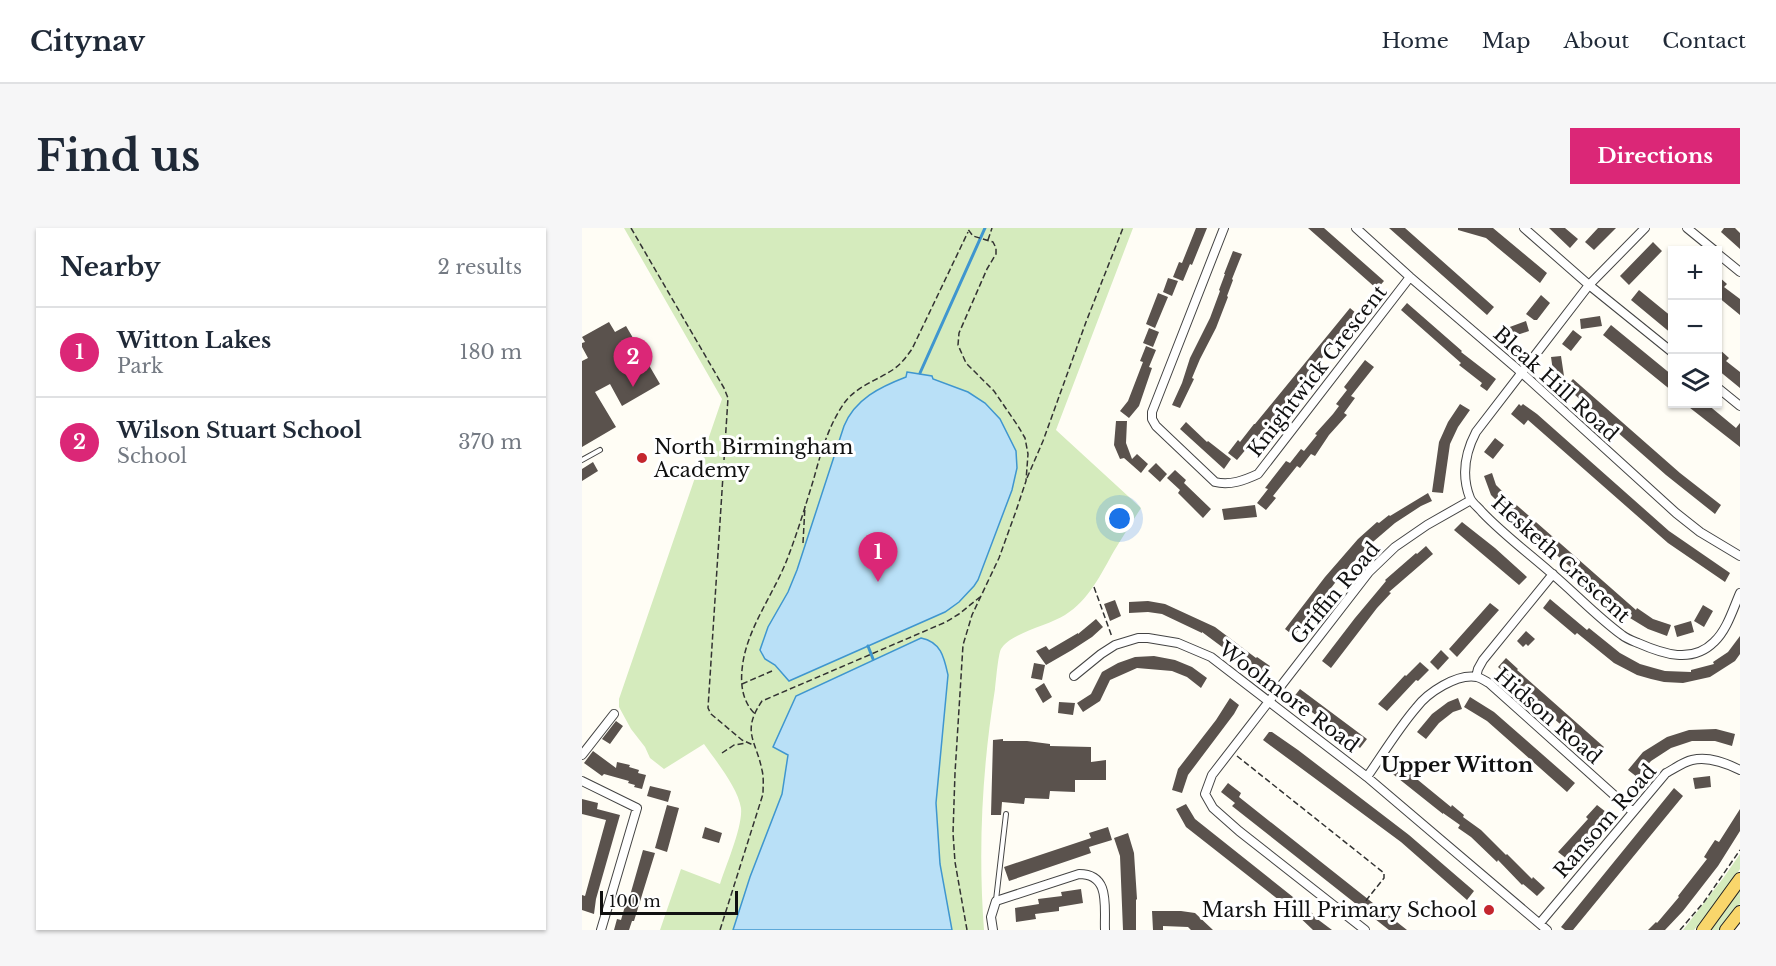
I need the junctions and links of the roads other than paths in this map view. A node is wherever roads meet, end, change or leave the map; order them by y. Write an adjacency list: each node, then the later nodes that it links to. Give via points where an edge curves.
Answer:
1 (1224, 228): 9 (street, Knightwick Crescent, via 1152,412 1156,426 1215,482 1244,481 1257,474)
2 (1356, 228): 9 (street, Bleak Hill Road)
3 (1524, 228): 10 (street)
4 (1645, 228): 10 (street, Hesketh Crescent)
5 (1687, 228): 6 (street)
6 (1709, 246)
7 (1722, 257): 8 (street)
8 (1740, 272)
9 (1410, 278): 12 (street, Bleak Hill Road)
10 (1589, 285): 11 (street); 12 (street, Hesketh Crescent)
11 (1668, 348)
12 (1522, 373): 17 (street, Hesketh Crescent, via 1468,447 1464,472); 18 (street, Bleak Hill Road, via 1676,513)
13 (1722, 391): 14 (street)
14 (1740, 406)
15 (600, 450): 16 (lane)
16 (582, 460)
17 (1471, 500): 19 (street, Hesketh Crescent, via 1497,528); 23 (street, Griffin Road, via 1395,547 1368,572)
18 (1740, 556)
19 (1553, 574): 20 (street, Hesketh Crescent, via 1623,636 1661,654 1689,655 1707,648 1728,621); 22 (street, via 1483,660)
20 (1740, 593)
21 (1074, 676): 23 (street, Woolmore Road, via 1115,645 1148,638 1187,646 1211,657)
22 (1476, 677): 27 (street, Hidson Road, via 1452,681 1417,706); 29 (street, Hidson Road, via 1489,683)
23 (1268, 702): 27 (street, Woolmore Road); 35 (street, Griffin Road, via 1212,776 1205,794 1212,808)
24 (614, 714): 25 (street)
25 (582, 755)
26 (1740, 770): 29 (street, Ransom Road, via 1724,762 1692,760 1666,773)
27 (1367, 777): 34 (street, Woolmore Road)
28 (582, 781): 36 (street, via 637,808)
29 (1633, 812): 34 (street, Ransom Road)
30 (1006, 814): 32 (lane)
31 (1740, 879): 40 (main road)
32 (996, 901): 37 (street, via 991,917); 38 (street, via 1087,874 1103,886)
33 (1740, 912): 41 (main road)
34 (1540, 923): 39 (street, Woolmore Road)
35 (1359, 928)
36 (601, 930)
37 (993, 930)
38 (1105, 930)
39 (1547, 930)
40 (1703, 930)
41 (1726, 930)

